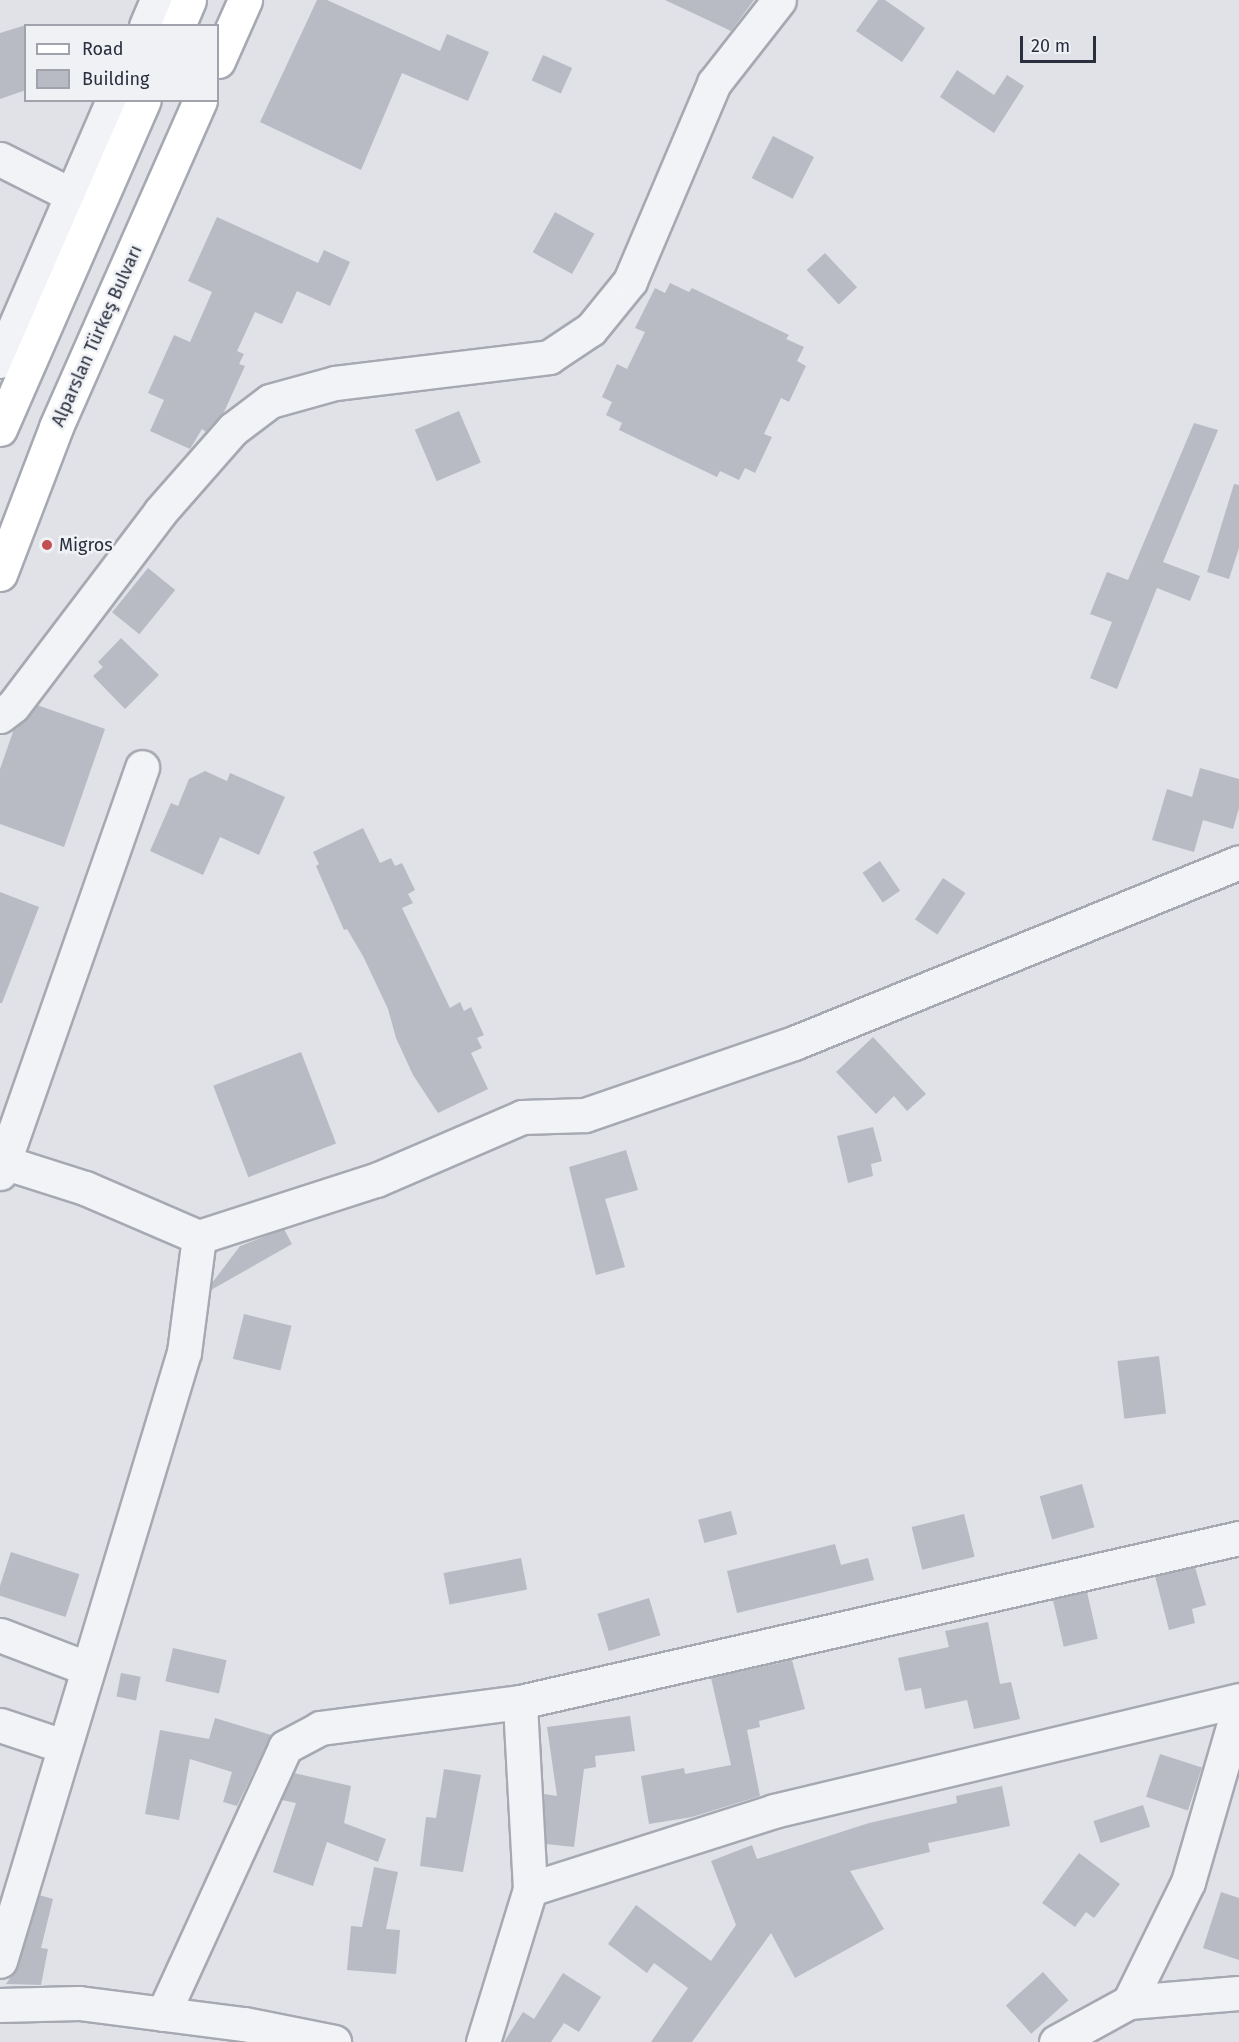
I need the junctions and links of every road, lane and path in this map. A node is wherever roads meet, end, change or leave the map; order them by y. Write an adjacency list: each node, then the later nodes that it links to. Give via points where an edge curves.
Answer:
1 (157, 0): 5 (street)
2 (189, 0): 6 (main road)
3 (245, 0): 7 (main road)
4 (778, 0): 16 (street, via 714,83 630,281 591,329 549,357 335,383 270,401 233,429 160,512 13,706)
5 (147, 24)
6 (178, 24)
7 (219, 60)
8 (112, 102): 12 (street)
9 (143, 102): 12 (main road)
10 (199, 102): 15 (main road, Alparslan Türkeş Bulvarı, via 56,426)
11 (0, 159): 12 (street)
12 (84, 202): 13 (street); 14 (main road)
13 (0, 361)
14 (0, 429)
15 (0, 574)
16 (0, 716)
17 (142, 767): 19 (street)
18 (1239, 862): 20 (street, via 794,1043 585,1115 522,1117 375,1180)
19 (1, 1166): 20 (street, via 85,1188)
20 (199, 1238): 23 (street, via 184,1352)
21 (1239, 1538): 25 (street)
22 (0, 1635): 23 (street)
23 (86, 1668): 28 (street)
24 (1239, 1700): 29 (street, via 774,1811)
25 (520, 1702): 29 (street); 33 (street, via 320,1728 285,1747)
26 (1239, 1706): 34 (street, via 1188,1882)
27 (0, 1725): 28 (street)
28 (63, 1746): 30 (street)
29 (530, 1889): 37 (street)
30 (0, 1961)
31 (1239, 1993): 34 (street)
32 (0, 2006): 33 (street, via 79,2003)
33 (163, 2014): 35 (street)
34 (1115, 2020): 38 (street)
35 (243, 2033): 36 (street)
36 (334, 2042)
37 (483, 2042)
38 (1056, 2042)

